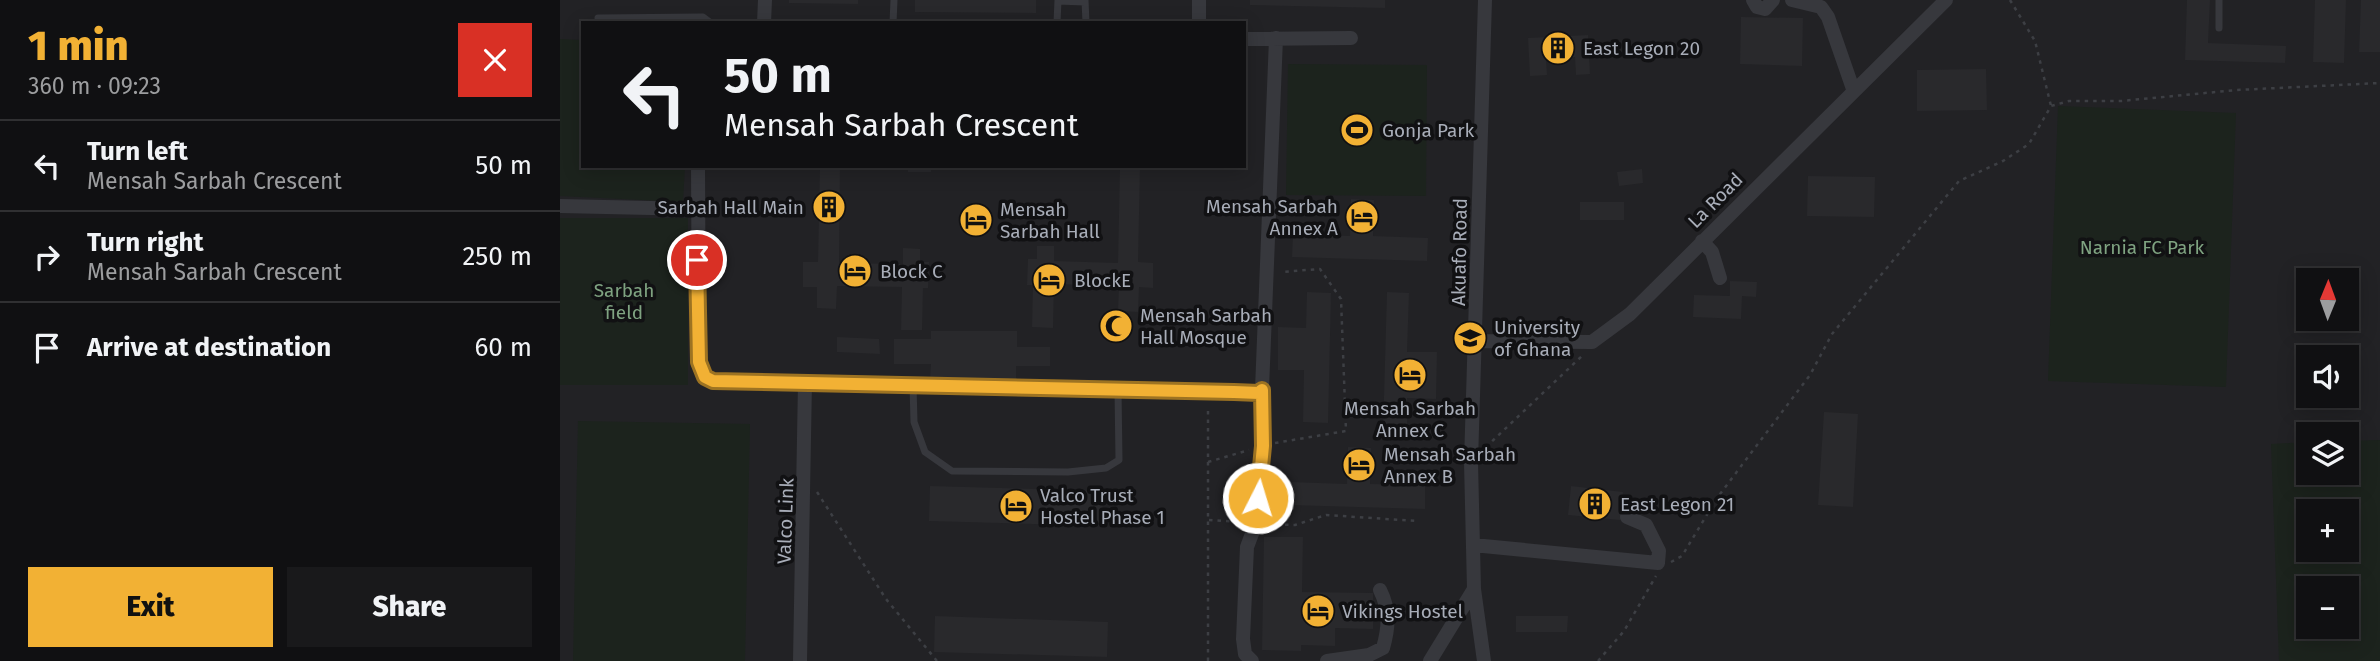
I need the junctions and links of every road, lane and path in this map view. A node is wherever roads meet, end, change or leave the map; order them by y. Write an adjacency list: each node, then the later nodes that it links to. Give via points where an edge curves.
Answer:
1 (765, 0): 15 (street)
2 (894, 0): 16 (lane)
3 (1199, 0): 19 (street)
4 (1485, 0): 34 (street, Akuafo Road)
5 (1753, 0): 6 (street, via 1765,9)
6 (1773, 0)
7 (1792, 0): 25 (street, via 1821,7 1828,17)
8 (1946, 0): 25 (street, La Road)
9 (2010, 0): 26 (path, via 2035,41)
10 (2219, 0): 20 (lane)
11 (1058, 1): 12 (lane); 17 (lane)
12 (1085, 1): 18 (lane)
13 (598, 18): 14 (lane, via 703,17)
14 (708, 21)
15 (764, 21)
16 (893, 21)
17 (1058, 21)
18 (1086, 21)
19 (1199, 21)
20 (2219, 28)
21 (1276, 38): 22 (street); 23 (street); 31 (street)
22 (1351, 38)
23 (1246, 39)
24 (2380, 83): 26 (path, via 2121,102 2069,101)
25 (1853, 89): 30 (street, La Road)
26 (2051, 106): 49 (path, via 2029,144 1959,181 1832,334 1810,375 1717,498 1682,556 1674,562)
27 (698, 168): 29 (street)
28 (560, 206): 29 (street)
29 (696, 209): 35 (street, via 699,362 705,377 713,381)
30 (1702, 241): 32 (street, via 1712,252); 33 (street, La Road)
31 (1268, 274): 38 (street); 40 (path, via 1320,268 1341,299 1346,431)
32 (1720, 278)
33 (1600, 338): 34 (street, La Road, via 1578,344); 42 (path)
34 (1476, 341): 42 (street, Akuafo Road)
35 (805, 382): 36 (street); 43 (street, Valco Link)
36 (913, 385): 37 (street); 37 (lane, via 914,422 925,452 952,471 1068,472 1113,466 1119,460)
37 (1118, 390): 39 (street)
38 (1262, 390): 39 (street); 40 (street)
39 (1208, 392): 41 (path)
40 (1263, 446): 41 (path); 47 (street)
41 (1208, 462): 45 (path)
42 (1471, 462): 48 (street, Akuafo Road)
43 (806, 475): 52 (street, Valco Link); 53 (path, via 886,599)
44 (1627, 517): 49 (street, via 1646,525 1659,551)
45 (1208, 520): 47 (path); 54 (path)
46 (1417, 521): 47 (path, via 1326,515 1295,525)
47 (1256, 523): 55 (street, via 1247,547 1243,639 1245,654)
48 (1473, 545): 49 (street); 50 (street, Akuafo Road)
49 (1658, 563): 59 (path, via 1657,575 1639,607)
50 (1474, 589): 57 (street); 58 (street, Akuafo Road)
51 (1380, 590): 56 (street, via 1388,606 1383,648)
52 (800, 661)
53 (937, 661)
54 (1208, 661)
55 (1252, 661)
56 (1327, 661)
57 (1430, 661)
58 (1484, 661)
59 (1598, 661)

